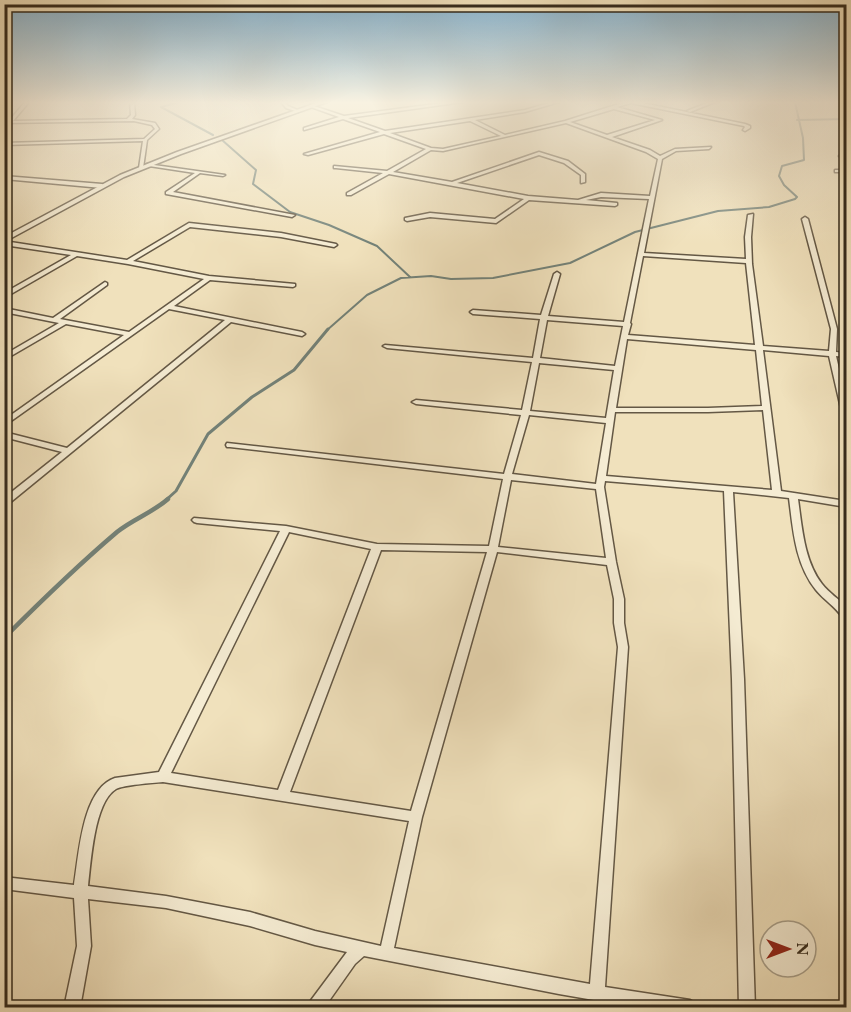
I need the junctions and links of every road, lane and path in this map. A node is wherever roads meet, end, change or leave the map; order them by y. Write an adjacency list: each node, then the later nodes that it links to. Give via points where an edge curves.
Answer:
1 (144, 149): 13 (street)
2 (193, 149): 11 (street)
3 (323, 149): 9 (street)
4 (430, 149): 16 (street)
5 (434, 149): 6 (street)
6 (451, 149)
7 (643, 149): 10 (street)
8 (688, 149): 10 (street, via 675,150)
9 (306, 154)
10 (660, 158): 25 (street)
11 (149, 165): 13 (street); 17 (street)
12 (336, 167): 16 (street)
13 (141, 168): 22 (street)
14 (837, 171): 15 (street)
15 (846, 171)
16 (387, 172): 21 (street); 23 (street)
17 (198, 173): 18 (street); 28 (street, via 168,192)
18 (223, 175)
19 (4, 177): 22 (street)
20 (583, 182): 21 (street, via 576,167 539,153)
21 (452, 184): 24 (street)
22 (102, 186): 32 (street)
23 (348, 194)
24 (528, 198): 26 (street); 30 (street, via 496,221 430,215)
25 (653, 198): 26 (street, via 601,195); 34 (street)
26 (576, 202): 27 (street)
27 (615, 204)
28 (292, 215)
29 (751, 215): 36 (street)
30 (407, 219)
31 (805, 219): 56 (street, via 834,329)
32 (4, 241): 35 (street)
33 (334, 245): 37 (street, via 189,225)
34 (640, 254): 36 (street); 50 (street)
35 (75, 255): 37 (street); 42 (street)
36 (749, 261): 55 (street)
37 (128, 262): 39 (street)
38 (557, 274): 46 (street)
39 (209, 278): 41 (street); 43 (street)
40 (105, 284): 47 (street)
41 (293, 285)
42 (4, 296)
43 (168, 307): 49 (street); 51 (street)
44 (4, 310): 47 (street)
45 (473, 312): 46 (street)
46 (544, 318): 50 (street); 59 (street)
47 (54, 320): 48 (street)
48 (66, 321): 51 (street); 58 (street)
49 (228, 321): 52 (street); 69 (street)
50 (628, 324): 53 (street)
51 (128, 334): 66 (street)
52 (302, 334)
53 (626, 337): 55 (street); 60 (street)
54 (387, 346): 59 (street)
55 (758, 347): 56 (street); 62 (street)
56 (832, 354): 57 (street); 64 (street)
57 (846, 355)
58 (4, 358)
59 (535, 358): 60 (street); 63 (street)
60 (618, 368): 65 (street)
61 (416, 402): 63 (street)
62 (765, 408): 65 (street); 73 (street)
63 (526, 412): 65 (street); 70 (street)
64 (846, 413)
65 (610, 415): 71 (street)
66 (4, 423)
67 (4, 434): 69 (street)
68 (230, 445): 70 (street)
69 (68, 451): 75 (street)
70 (508, 476): 71 (street); 80 (street)
71 (600, 483): 72 (street); 81 (street)
72 (728, 488): 73 (street); 95 (street)
73 (777, 493): 74 (street)
74 (793, 496): 76 (street); 82 (street, via 810,574)
75 (4, 504)
76 (846, 504)
77 (197, 520): 78 (street)
78 (286, 529): 79 (street); 83 (street)
79 (377, 547): 80 (street); 84 (street)
80 (493, 549): 81 (street); 85 (street)
81 (611, 561): 90 (street, via 623,647)
82 (846, 614)
83 (163, 777): 84 (street); 87 (street, via 136,778 116,783 105,791 92,815)
84 (282, 795): 85 (street)
85 (416, 817): 89 (street)
86 (4, 883): 87 (street)
87 (80, 891): 88 (street, via 166,902); 92 (street, via 84,946)
88 (362, 948): 89 (street); 93 (street)
89 (386, 954): 90 (street)
90 (597, 992): 91 (street)
91 (652, 1005): 94 (street)
92 (72, 1008)
93 (314, 1008)
94 (690, 1008)
95 (747, 1008)

